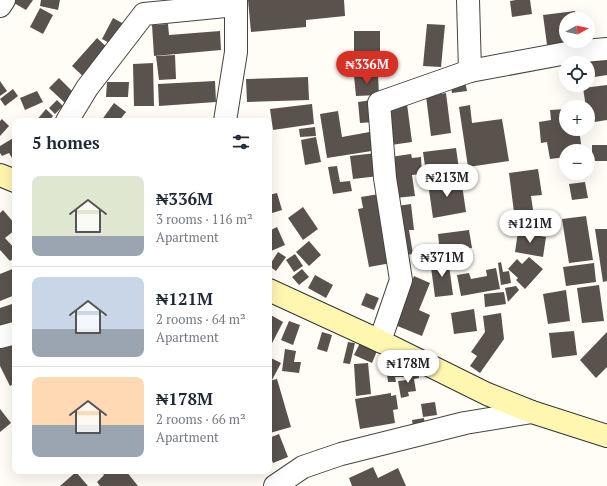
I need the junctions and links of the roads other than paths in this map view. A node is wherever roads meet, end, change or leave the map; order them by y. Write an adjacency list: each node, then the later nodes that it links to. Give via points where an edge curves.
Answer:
1 (4, 0): 4 (street)
2 (468, 0): 6 (street)
3 (236, 2): 7 (street, via 144,14 87,88); 8 (street, via 236,52)
4 (0, 6)
5 (607, 49): 6 (street, via 572,52)
6 (470, 71): 14 (street, via 379,102 385,178 401,280)
7 (69, 118)
8 (225, 118)
9 (0, 176): 10 (main road)
10 (12, 180)
11 (272, 291): 14 (main road)
12 (12, 333): 13 (street)
13 (0, 337)
14 (380, 341): 15 (main road, via 487,394)
15 (532, 412): 16 (main road); 17 (street, via 465,423 341,454 303,466)
16 (607, 436)
17 (275, 486)

